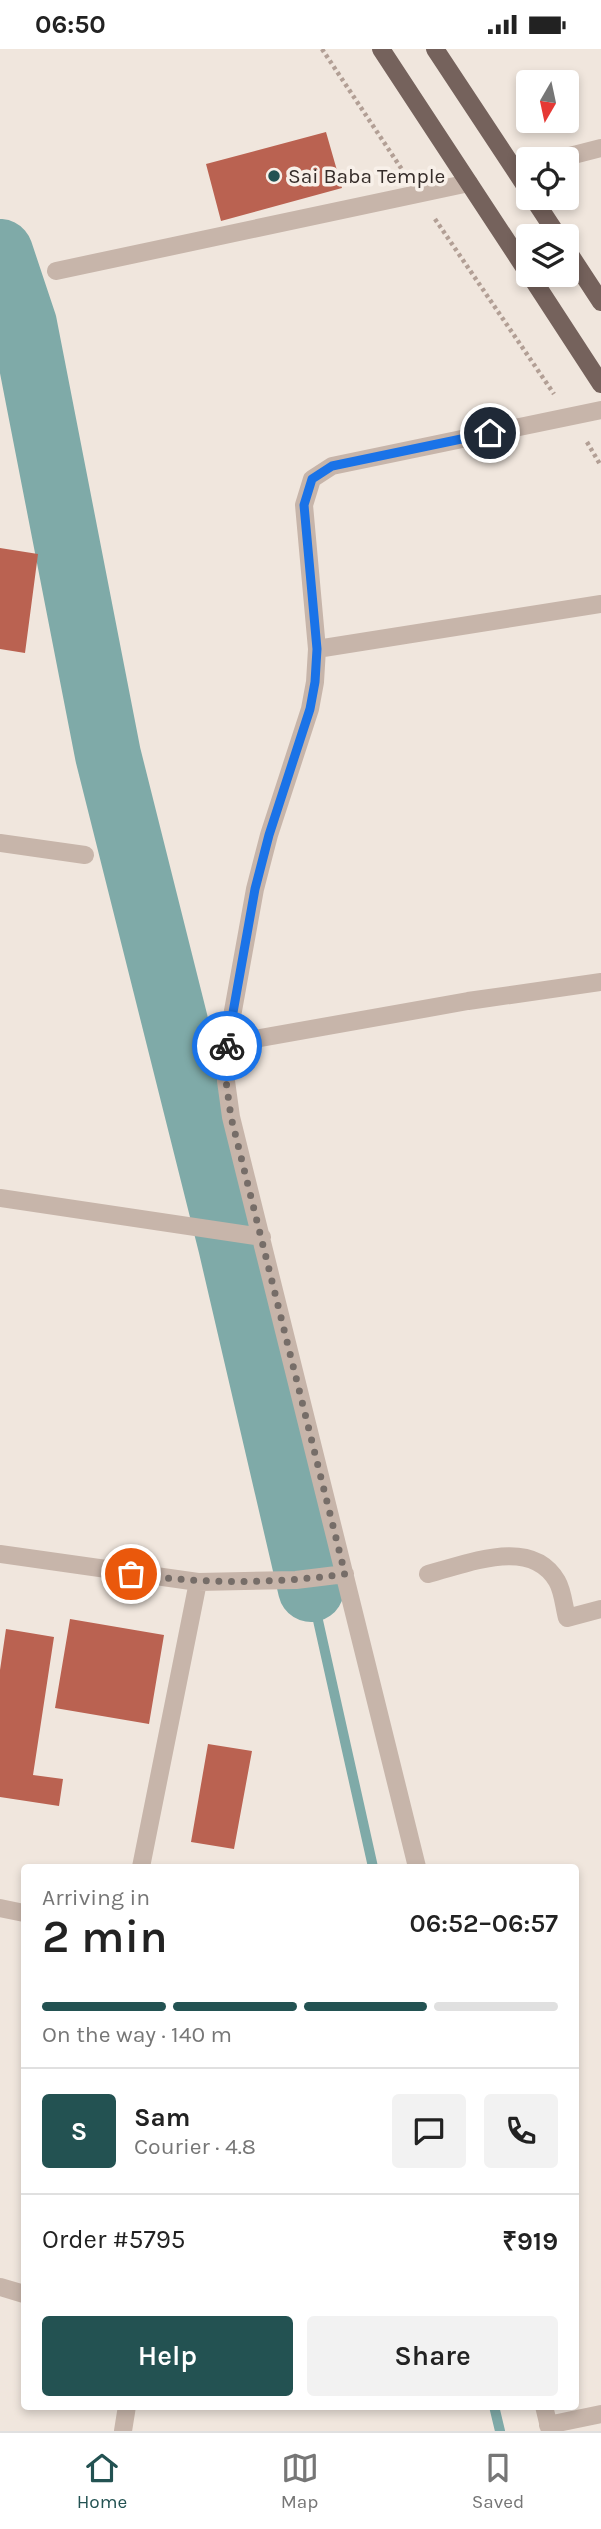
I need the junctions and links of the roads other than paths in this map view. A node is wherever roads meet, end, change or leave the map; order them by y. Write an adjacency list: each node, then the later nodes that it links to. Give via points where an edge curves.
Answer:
1 (381, 49): 6 (main road)
2 (435, 49): 5 (main road)
3 (601, 148): 4 (street)
4 (579, 154)
5 (516, 161)
6 (469, 183): 7 (main road); 9 (street)
7 (516, 254)
8 (579, 268): 11 (main road)
9 (56, 271)
10 (538, 287): 12 (main road)
11 (601, 302)
12 (601, 384)
13 (601, 410): 15 (street, via 332,466 312,479 304,505)
14 (601, 604): 15 (street)
15 (317, 649): 19 (street, via 310,709 255,889)
16 (0, 842): 17 (street)
17 (85, 855)
18 (601, 982): 19 (street)
19 (227, 1044): 21 (street, via 231,1117)
20 (0, 1198): 21 (street)
21 (262, 1237): 23 (street)
22 (0, 1554): 25 (street)
23 (345, 1574): 25 (street); 28 (street)
24 (428, 1574): 26 (street, via 499,1557 526,1556 546,1566 559,1583 567,1618)
25 (198, 1582): 27 (street)
26 (601, 1609)
27 (142, 1864)
28 (416, 1864)
29 (0, 1908): 30 (street)
30 (21, 1912)
31 (0, 2287): 32 (street)
32 (21, 2293)
33 (126, 2410): 37 (street)
34 (545, 2410): 36 (street)
35 (601, 2414): 36 (street)
36 (549, 2428)
37 (123, 2431)

